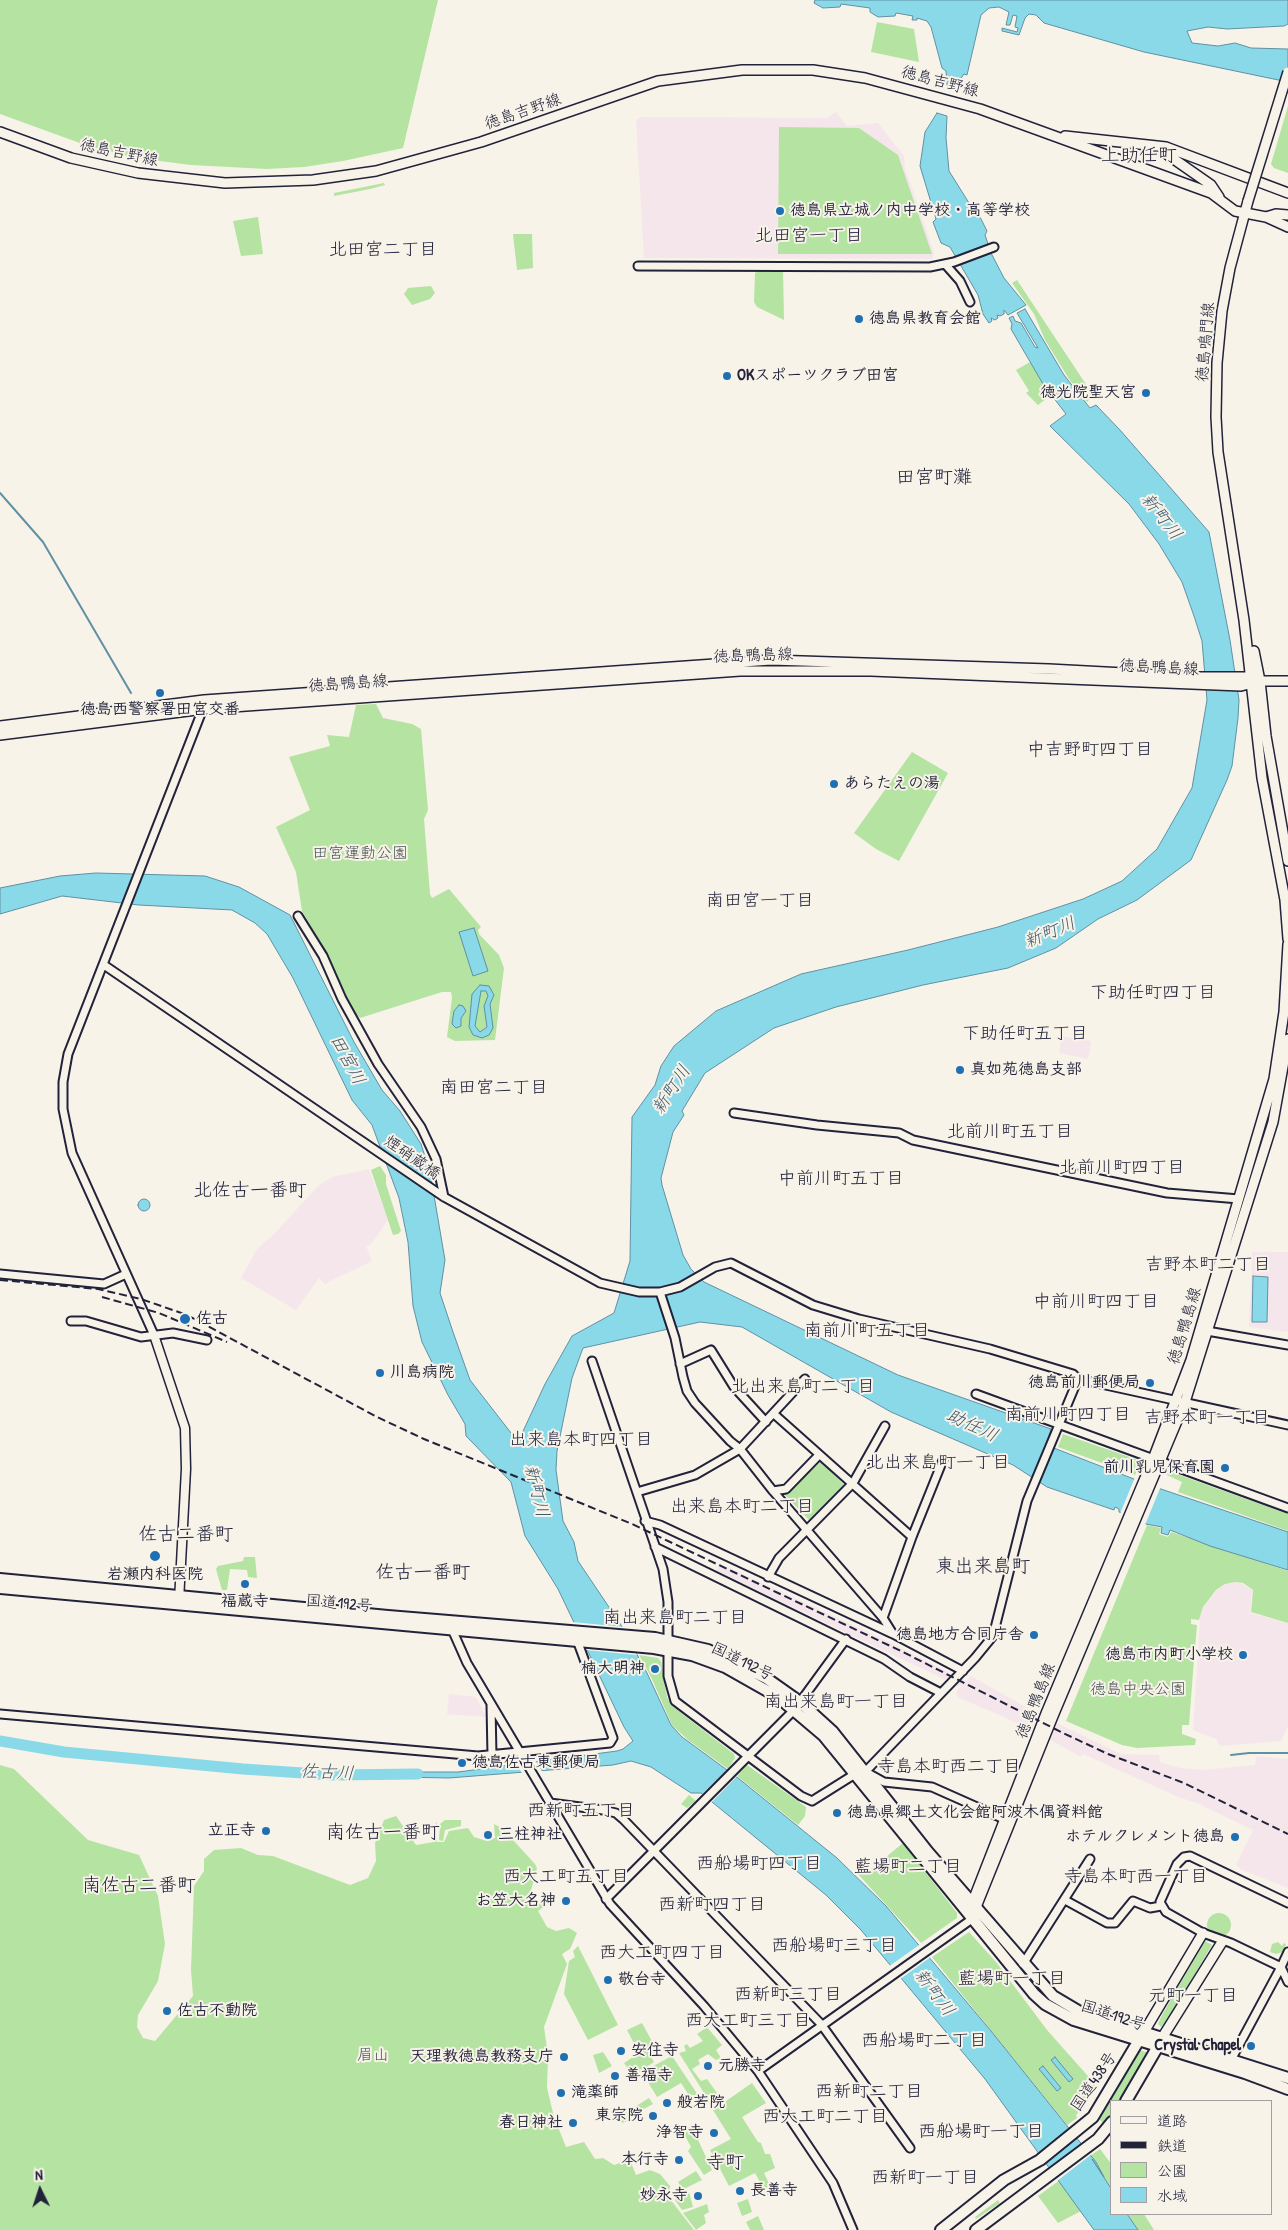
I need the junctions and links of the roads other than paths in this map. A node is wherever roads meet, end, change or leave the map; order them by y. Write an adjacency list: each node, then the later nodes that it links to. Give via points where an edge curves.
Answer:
1 (1288, 72): 7 (main road, 徳島鳴門線, bridge)
2 (0, 132): 3 (main road, 徳島吉野線, via 71,158 138,173 225,183 313,180 376,171 481,142 658,81 742,70 793,68 857,77 934,95)
3 (1052, 135): 4 (main road, 徳島吉野線); 6 (main road, 徳島吉野線, via 1211,193)
4 (1166, 147): 5 (main road, 徳島吉野線); 6 (main road, via 1168,155 1211,185)
5 (1288, 194)
6 (1221, 200): 7 (main road, 徳島吉野線)
7 (1244, 214): 9 (main road, 徳島吉野線); 15 (main road, 徳島鳴門線, via 1222,311 1216,417 1218,452 1244,620 1251,635)
8 (1288, 215): 9 (main road)
9 (1266, 217): 10 (main road, 徳島吉野線)
10 (1288, 227)
11 (994, 247): 12 (street)
12 (945, 264): 13 (street, via 908,268); 14 (street, via 960,281)
13 (638, 266)
14 (970, 302)
15 (1254, 681): 16 (main road); 17 (main road, 徳島鴨島線, via 1204,681 1049,669 771,660); 20 (main road); 22 (main road, via 1262,778 1282,884)
16 (1288, 681)
17 (204, 705): 18 (main road, 徳島鴨島線); 19 (main road, 徳島鴨島線); 24 (street)
18 (0, 726)
19 (0, 735)
20 (1288, 861)
21 (298, 916): 29 (street, via 323,956 342,999 378,1064 423,1130 436,1160)
22 (1288, 939)
23 (1288, 944): 26 (main road, 徳島鴨島線, via 1284,1012)
24 (104, 965): 29 (street, 煙硝蔵橋); 32 (street, via 68,1054 62,1082 62,1109 72,1154)
25 (1288, 1039): 27 (main road, 徳島鴨島線)
26 (1274, 1079): 27 (street); 30 (main road, 徳島鴨島線)
27 (1284, 1086): 35 (main road, 徳島鴨島線)
28 (734, 1113): 30 (street, via 899,1133 912,1140 1167,1193)
29 (444, 1197): 33 (street, 煙硝蔵橋, via 582,1275 618,1288)
30 (1239, 1199): 44 (main road, 徳島鴨島線)
31 (0, 1274): 32 (street, via 104,1284)
32 (126, 1274): 36 (street)
33 (660, 1292): 40 (street); 42 (street, 煙硝蔵橋, via 680,1287 715,1267 731,1262 813,1305 990,1349 1073,1374)
34 (71, 1321): 36 (street, via 86,1321 141,1337)
35 (1207, 1331): 38 (street); 44 (main road, 徳島鴨島線)
36 (154, 1335): 37 (street, via 173,1332); 66 (main road, via 185,1428)
37 (207, 1340)
38 (1288, 1345)
39 (592, 1361): 56 (street)
40 (680, 1364): 46 (street, via 711,1350 734,1387); 50 (street, via 687,1391 695,1403)
41 (805, 1379): 45 (street)
42 (1078, 1379): 44 (street); 47 (street)
43 (976, 1394): 47 (street)
44 (1181, 1401): 48 (street); 53 (main road, 徳島鴨島線)
45 (774, 1414): 46 (street); 51 (street)
46 (766, 1422): 50 (street)
47 (1060, 1424): 53 (street); 73 (street, via 1027,1501 993,1636)
48 (1288, 1425)
49 (885, 1426): 54 (street)
50 (740, 1449): 55 (street); 56 (street, via 694,1475)
51 (819, 1455): 54 (street); 55 (street, via 786,1488)
52 (943, 1460): 61 (street)
53 (1157, 1461): 57 (street); 58 (main road, 徳島鴨島線)
54 (853, 1484): 60 (street); 61 (street)
55 (774, 1491): 60 (street)
56 (637, 1492): 59 (street)
57 (1288, 1508)
58 (1133, 1520): 84 (main road, 徳島鴨島線); 90 (main road, 徳島鴨島線)
59 (645, 1521): 62 (street); 63 (street, via 660,1525)
60 (807, 1529): 63 (street, via 776,1562); 67 (street)
61 (912, 1537): 67 (street)
62 (655, 1547): 71 (street); 72 (street, via 667,1591)
63 (768, 1577): 69 (street)
64 (0, 1579): 66 (highway, 国道192号)
65 (0, 1588): 66 (highway, 国道192号)
66 (179, 1600): 68 (highway, 国道192号)
67 (883, 1618): 69 (street)
68 (450, 1625): 70 (highway, 国道192号); 75 (street)
69 (893, 1634): 73 (street)
70 (578, 1637): 72 (highway, 国道192号); 78 (street, via 612,1741)
71 (846, 1639): 74 (street); 76 (street)
72 (668, 1645): 76 (highway, 国道192号, via 693,1646 733,1661 766,1678); 80 (street, via 668,1676 675,1701)
73 (963, 1671): 74 (street)
74 (941, 1693): 81 (street)
75 (491, 1704): 78 (street); 79 (street)
76 (797, 1706): 80 (street); 81 (highway, 国道192号, via 833,1732); 82 (highway, 国道192号)
77 (0, 1714): 79 (street)
78 (521, 1754): 79 (street); 83 (street)
79 (492, 1756)
80 (748, 1756): 82 (street, via 809,1800); 85 (street)
81 (866, 1772): 82 (street); 84 (street, via 884,1782 932,1787); 90 (highway, 国道192号)
82 (855, 1774): 92 (highway, 国道192号)
83 (550, 1803): 85 (street, via 616,1813); 87 (street)
84 (1004, 1819): 90 (main road, 徳島鴨島線)
85 (654, 1852): 87 (street); 99 (street)
86 (1090, 1859): 88 (street)
87 (606, 1898): 103 (street)
88 (1065, 1900): 91 (street, via 1107,1923 1115,1923 1134,1901 1150,1908); 96 (street)
89 (1288, 1903): 91 (street, via 1187,1856 1177,1864 1163,1893)
90 (973, 1905): 92 (main road, 徳島鴨島線); 96 (highway, 国道192号)
91 (1161, 1906): 93 (street)
92 (972, 1919): 99 (street); 100 (highway, 国道192号, via 1045,2004 1074,2020)
93 (1203, 1933): 94 (street); 100 (main road)
94 (1222, 1942): 97 (street, via 1231,1943); 101 (main road)
95 (1288, 1952): 97 (street)
96 (1023, 1964): 100 (highway, 国道192号, via 1040,1985 1066,2006)
97 (1281, 1967): 98 (street); 102 (street)
98 (1288, 1982)
99 (821, 2024): 103 (street); 108 (street)
100 (1141, 2037): 101 (highway, 国道192号); 110 (highway, 国道438号, via 1093,2117 1040,2160 1004,2180)
101 (1160, 2042): 102 (highway, 国道192号); 105 (highway, 国道192号); 106 (highway)
102 (1231, 2060): 104 (highway, 国道192号)
103 (758, 2071): 109 (street, via 833,2183)
104 (1288, 2078)
105 (1288, 2089)
106 (1127, 2100)
107 (1110, 2124): 111 (highway, via 1090,2145)
108 (910, 2148)
109 (853, 2230)
110 (941, 2230)
111 (976, 2230)

